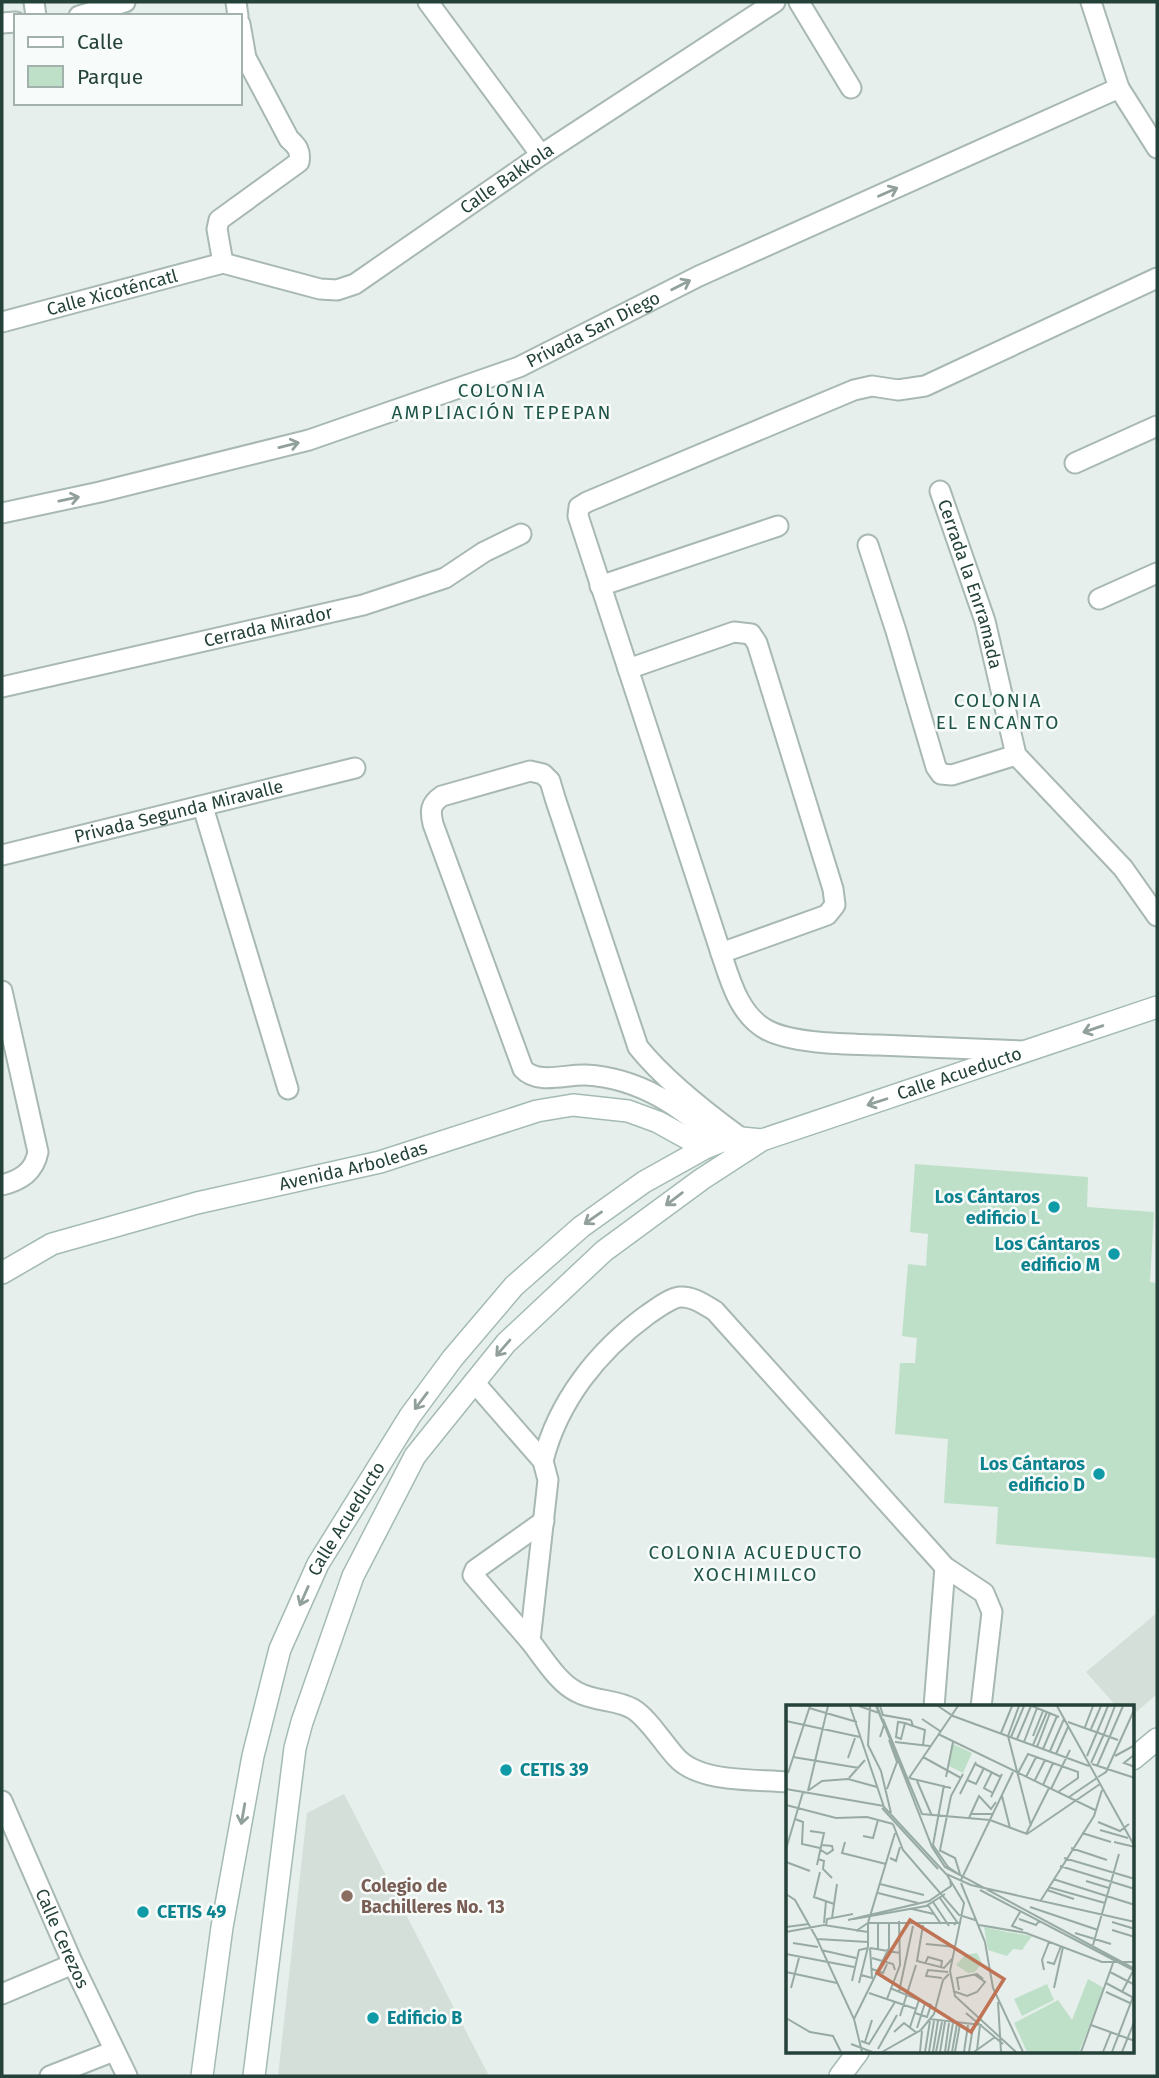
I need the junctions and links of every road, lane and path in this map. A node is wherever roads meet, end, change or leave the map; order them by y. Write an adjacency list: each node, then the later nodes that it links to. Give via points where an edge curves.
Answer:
1 (125, 2): 6 (street)
2 (428, 2): 11 (street)
3 (775, 2): 11 (street, Calle Bakkola)
4 (799, 2): 8 (street)
5 (1091, 2): 9 (street)
6 (86, 14)
7 (243, 59): 12 (street, via 301,154 299,162 219,220)
8 (851, 88)
9 (1119, 88): 10 (street); 18 (street, Privada San Diego, one-way to 9, via 309,440 519,367 699,276)
10 (1157, 148)
11 (541, 155): 12 (street, Calle Bakkola, via 355,284 320,289)
12 (223, 263): 14 (street, Calle Xicoténcatl)
13 (1157, 278): 23 (street, via 925,386 854,390 587,502 579,507 578,516)
14 (2, 322)
15 (1157, 426): 16 (street)
16 (1074, 463)
17 (940, 491): 27 (street, Cerrada la Enrramada, via 985,621)
18 (2, 513)
19 (778, 526): 23 (street)
20 (521, 534): 26 (street, Cerrada Mirador, via 445,578 363,605)
21 (867, 545): 27 (street, via 936,767 941,774 953,775)
22 (1157, 573): 24 (street)
23 (600, 586): 25 (street)
24 (1099, 599)
25 (628, 669): 32 (street); 32 (street, via 734,632 751,634 757,643 835,905 827,915)
26 (2, 687)
27 (1016, 755): 31 (street, via 1123,868)
28 (355, 768): 29 (street, Privada Segunda Miravalle)
29 (203, 807): 30 (street, Privada Segunda Miravalle); 37 (street)
30 (2, 855)
31 (1157, 916)
32 (721, 953): 35 (street, via 734,991 748,1014 767,1030 842,1044)
33 (2, 991): 36 (street)
34 (1157, 1007): 35 (street, Calle Acueducto, one-way to 35)
35 (1028, 1052): 38 (street, Calle Acueducto, one-way to 38)
36 (8, 1053): 39 (street, via 38,1152 35,1166 18,1181)
37 (288, 1089)
38 (732, 1142): 38 (street, via 638,1046 550,782 543,774 530,771 434,802 430,811 433,824 523,1069 539,1078 586,1075 636,1084); 40 (street, Avenida Arboledas, via 628,1111 573,1105 537,1111 380,1162 197,1203 52,1244); 41 (street, Calle Acueducto, one-way to 41, via 702,1179 604,1251 506,1343); 58 (street, Calle Acueducto, one-way to 58, via 645,1182 580,1227 514,1286 410,1416 318,1564 280,1648 253,1756 222,1927)
39 (2, 1185)
40 (2, 1273)
41 (474, 1382): 42 (street); 59 (street, Calle Acueducto, via 415,1456 353,1576 302,1722)
42 (543, 1461): 43 (street, via 548,1480); 44 (street, via 559,1413 602,1355 659,1307 679,1297 698,1301 715,1311)
43 (544, 1521): 45 (street); 45 (street, via 473,1575)
44 (945, 1567): 46 (street); 47 (street, via 984,1593 992,1612)
45 (530, 1641): 50 (street, via 576,1692 636,1711 685,1767 706,1775)
46 (934, 1705)
47 (981, 1705)
48 (1157, 1738): 49 (street)
49 (1134, 1758)
50 (786, 1782)
51 (5, 1814): 52 (street, Calle Cerezos)
52 (73, 1964): 53 (street); 54 (street, Calle Cerezos)
53 (2, 1994)
54 (114, 2051): 56 (street); 57 (street, Calle Cerezos)
55 (856, 2054): 60 (street)
56 (50, 2076)
57 (127, 2076)
58 (202, 2076)
59 (254, 2076)
60 (840, 2076)

